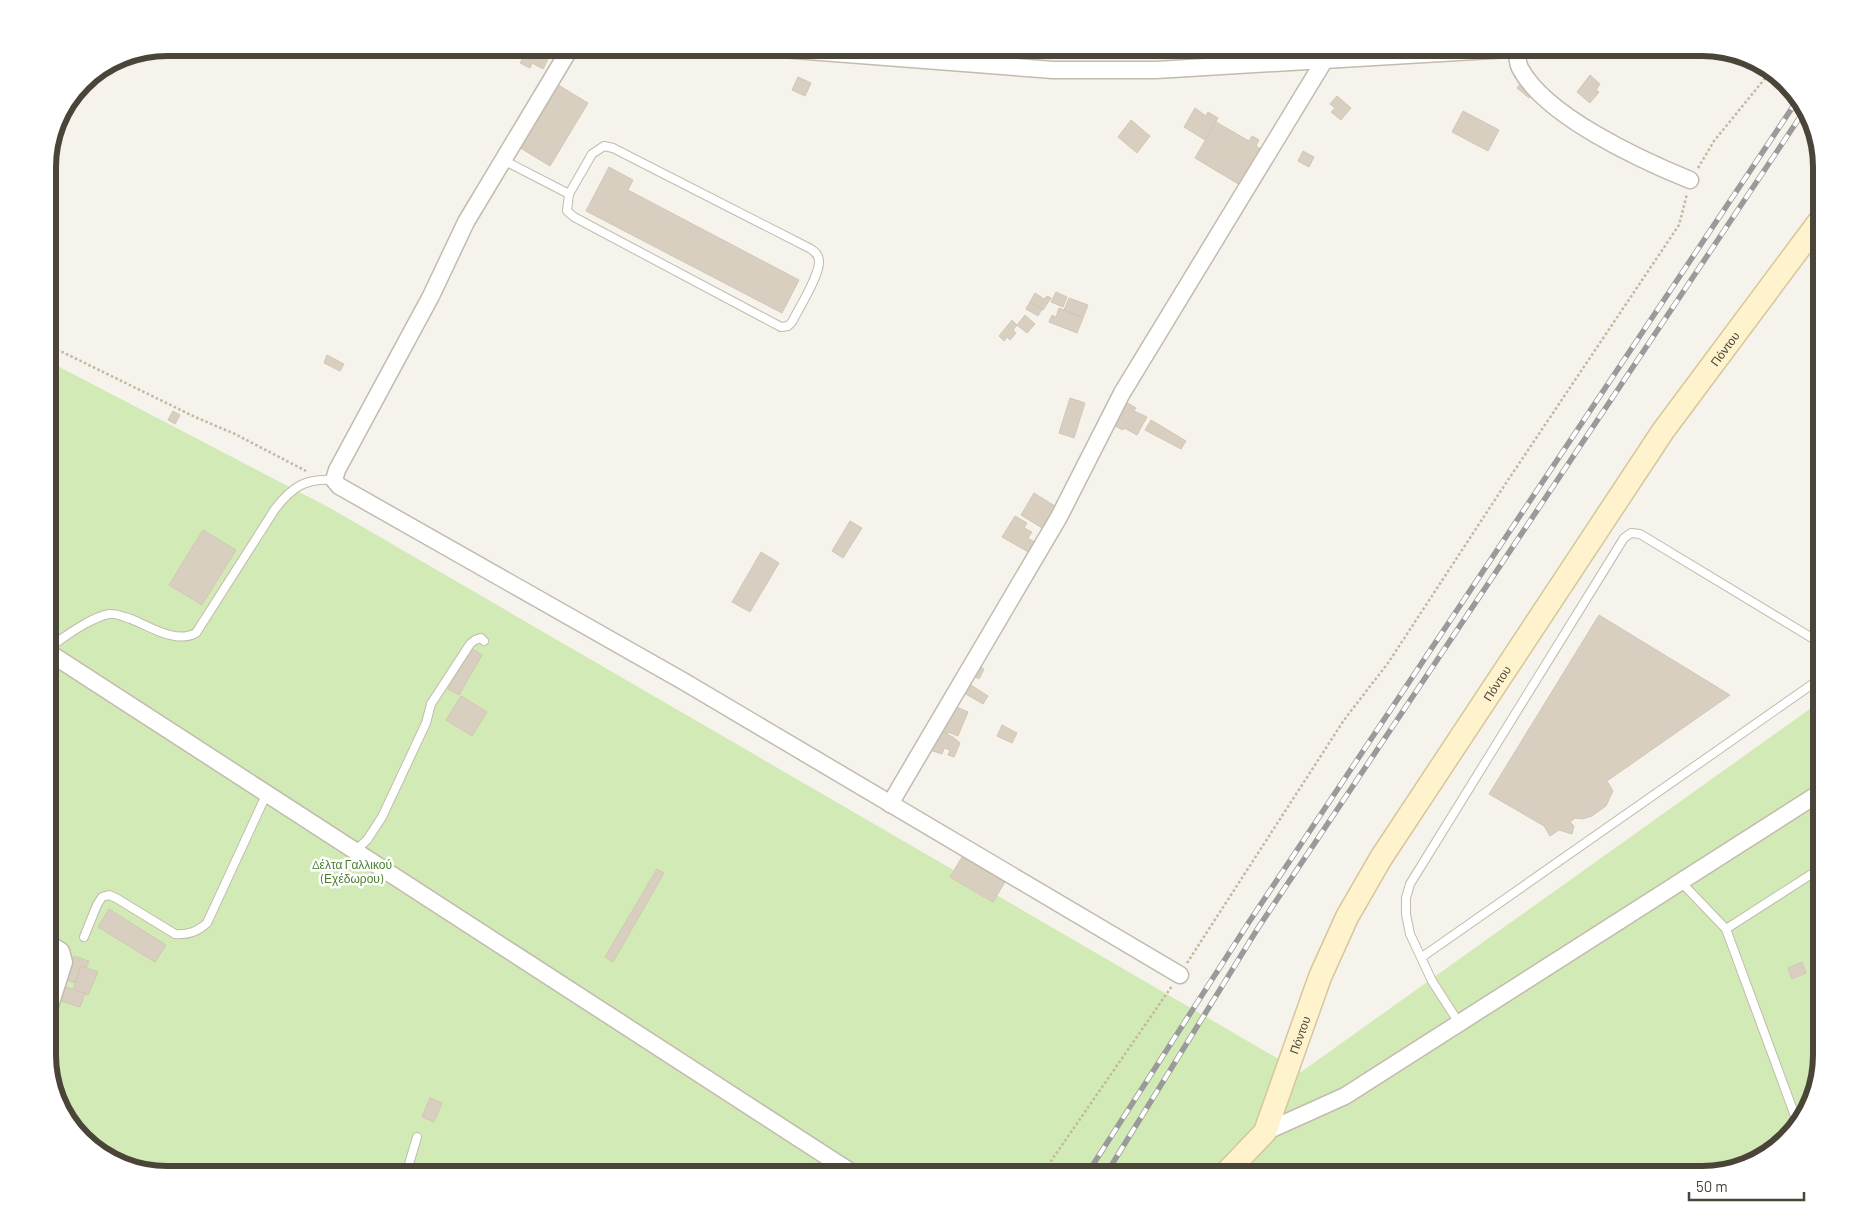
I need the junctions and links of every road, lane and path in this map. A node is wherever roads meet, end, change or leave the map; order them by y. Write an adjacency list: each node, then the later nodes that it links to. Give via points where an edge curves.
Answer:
1 (566, 56): 7 (street)
2 (864, 56): 5 (street, via 1053,70 1156,70)
3 (1404, 56): 5 (street)
4 (1517, 56): 8 (street, via 1520,68 1532,84 1571,118 1606,140)
5 (1324, 61): 20 (street, via 1122,393 1059,517)
6 (1766, 77): 8 (path, via 1714,141)
7 (503, 160): 9 (lane); 12 (street, via 466,222 431,296 337,470)
8 (1690, 180): 28 (path, via 1679,225 1388,663 1344,720)
9 (569, 194): 9 (lane, via 592,154 604,146 613,148 811,248 819,260 818,271 792,322 781,327 574,217 567,211)
10 (1813, 231): 32 (street, Πόντου, via 1663,431 1381,858 1347,918 1320,978)
11 (56, 348): 12 (path)
12 (327, 479): 15 (lane, via 308,481 294,489 274,509 196,633 178,638 122,615 110,614 95,619); 20 (street, via 559,610)
13 (1813, 639): 27 (lane, via 1640,534 1624,538 1410,884 1406,914 1410,934)
14 (484, 641): 21 (lane, via 481,638 470,644 431,704 426,723 382,818)
15 (56, 643)
16 (56, 657): 18 (street)
17 (1813, 685): 27 (lane)
18 (267, 793): 21 (street); 25 (lane, via 207,924 193,932 175,934 109,895 102,897 96,905)
19 (1813, 798): 23 (street)
20 (890, 804): 28 (street)
21 (356, 850): 35 (street)
22 (1813, 874): 24 (lane)
23 (1681, 882): 24 (lane); 30 (street)
24 (1726, 929): 31 (lane)
25 (84, 937)
26 (56, 948): 29 (street, via 61,951 64,962)
27 (1422, 957): 30 (lane, via 1432,981)
28 (1180, 975): 36 (path)
29 (56, 987)
30 (1459, 1023): 32 (street, via 1345,1096)
31 (1795, 1115)
32 (1265, 1132): 37 (street, Πόντου)
33 (417, 1137): 34 (lane)
34 (408, 1166)
35 (842, 1166)
36 (1048, 1166)
37 (1233, 1166)

